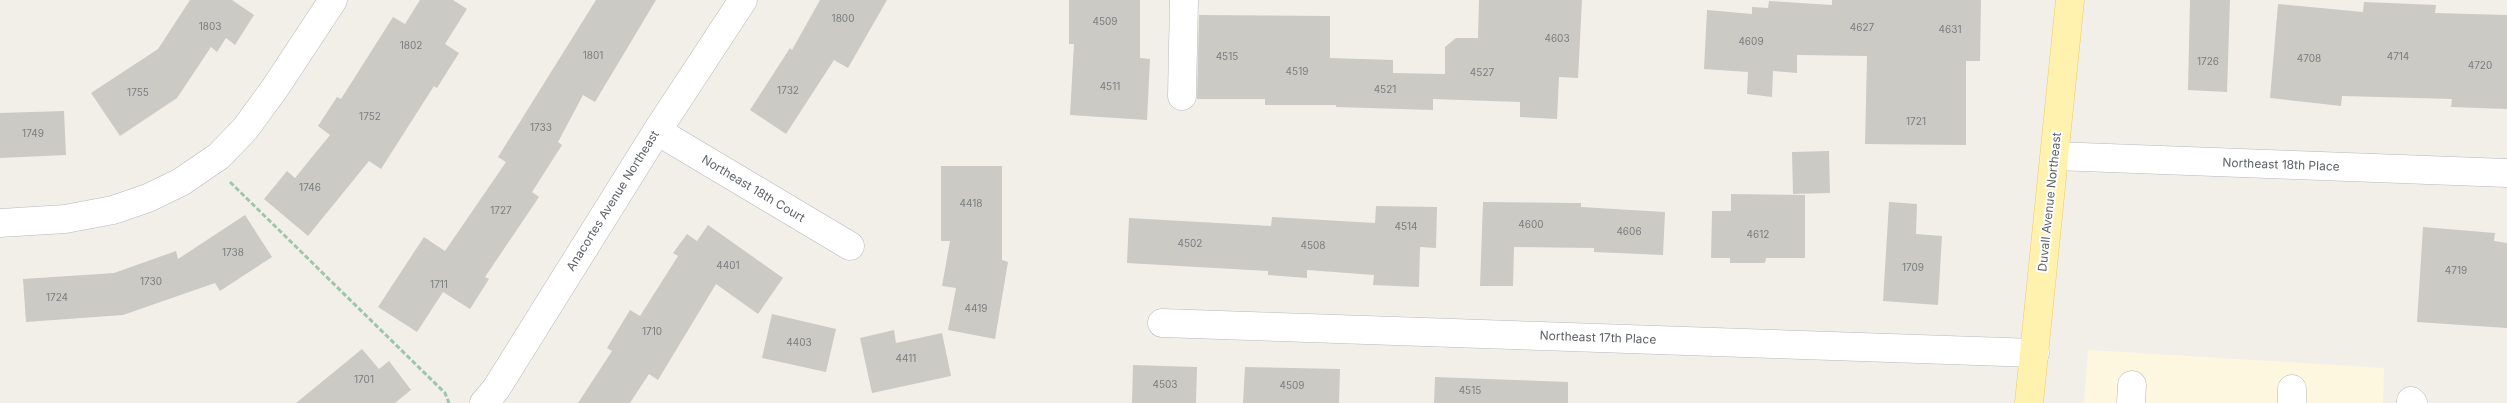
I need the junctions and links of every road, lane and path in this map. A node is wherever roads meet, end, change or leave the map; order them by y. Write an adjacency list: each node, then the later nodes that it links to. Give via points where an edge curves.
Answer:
1 (333, 0): 7 (street, via 275,88 245,129)
2 (743, 0): 6 (street, Anacortes Avenue Northeast)
3 (1184, 0): 5 (street)
4 (2070, 0): 8 (main road, Duvall Avenue Northeast)
5 (1182, 96)
6 (657, 131): 11 (street, Northeast 18th Court); 15 (street, Anacortes Avenue Northeast, via 496,389)
7 (219, 156): 10 (street, via 173,186 113,210 65,219); 14 (path, via 229,181 445,393)
8 (2054, 156): 9 (street, Northeast 18th Place); 13 (main road, Duvall Avenue Northeast)
9 (2507, 173)
10 (0, 223)
11 (850, 246)
12 (1162, 323): 13 (street, Northeast 17th Place)
13 (2035, 352): 16 (main road, Duvall Avenue Northeast)
14 (449, 403)
15 (484, 403)
16 (2030, 403)

